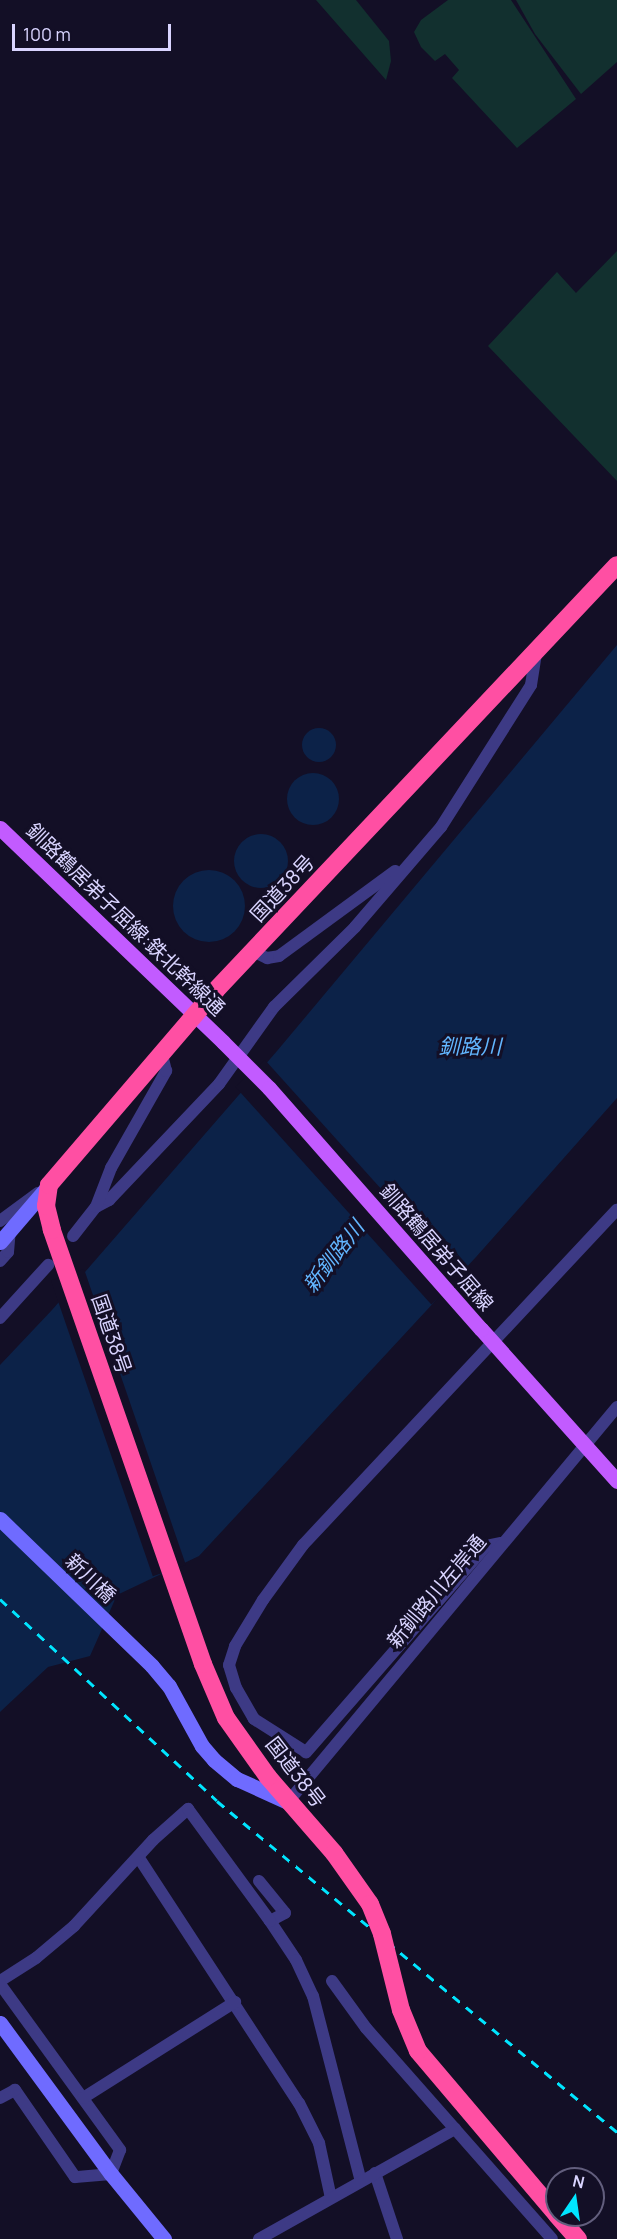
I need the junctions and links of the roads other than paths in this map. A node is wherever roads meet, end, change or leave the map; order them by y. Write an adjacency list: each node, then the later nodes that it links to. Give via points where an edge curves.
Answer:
1 (617, 564): 2 (highway, 国道38号)
2 (537, 650): 4 (street, via 531,685 441,827); 5 (highway, 国道38号)
3 (0, 828): 6 (main road, 釧路鶴居弟子屈線:鉄北幹線通)
4 (413, 858): 5 (street, via 279,956 267,958); 10 (street, via 355,927 274,1007 219,1084 109,1200)
5 (253, 951): 6 (highway, 国道38号)
6 (195, 1014): 7 (main road, 釧路鶴居弟子屈線:鉄北幹線通); 8 (highway, 国道38号)
7 (223, 1042): 17 (main road, 釧路鶴居弟子屈線, bridge, via 269,1088)
8 (162, 1054): 9 (highway, 国道38号); 10 (street, via 166,1071 111,1168)
9 (49, 1185): 12 (street); 14 (highway, 国道38号, via 46,1206)
10 (96, 1207): 13 (street)
11 (617, 1210): 17 (street)
12 (3, 1231): 15 (street, via 8,1252)
13 (73, 1236)
14 (55, 1260): 16 (street); 23 (highway, 国道38号, via 226,1718)
15 (0, 1261)
16 (0, 1318)
17 (494, 1344): 19 (main road, 釧路鶴居弟子屈線); 22 (street, via 303,1545 244,1629 229,1665 236,1688 254,1719 306,1752 480,1552 486,1546)
18 (617, 1407): 19 (street, 新釧路川左岸通)
19 (583, 1445): 20 (main road, 釧路鶴居弟子屈線); 22 (street, 新釧路川左岸通)
20 (617, 1481)
21 (0, 1519): 23 (street, 新川橋, via 152,1666 169,1686 214,1760 237,1779)
22 (501, 1544): 23 (street, 新釧路川左岸通)
23 (288, 1802): 38 (highway, 国道38号, bridge, via 334,1853 370,1904 382,1934 401,2010 418,2051)
24 (139, 1858): 26 (street, via 188,1809); 28 (street, via 74,1926); 29 (street)
25 (259, 1881): 26 (street, via 285,1913)
26 (270, 1921): 36 (street, via 296,1960 313,1996)
27 (332, 1981): 33 (street, via 366,2028)
28 (0, 1982): 32 (street)
29 (234, 2002): 32 (street); 37 (street, via 309,2121 319,2143)
30 (0, 2023): 35 (street)
31 (0, 2098): 35 (street, via 15,2090 75,2177)
32 (84, 2098): 35 (street, via 120,2150)
33 (455, 2129): 34 (street); 43 (street)
34 (375, 2173): 36 (street); 42 (street)
35 (111, 2174): 40 (street)
36 (361, 2181): 37 (street)
37 (331, 2198): 41 (street)
38 (545, 2201)
39 (568, 2227): 44 (highway, 国道38号)
40 (164, 2239)
41 (260, 2239)
42 (397, 2239)
43 (552, 2239)
44 (578, 2239)

